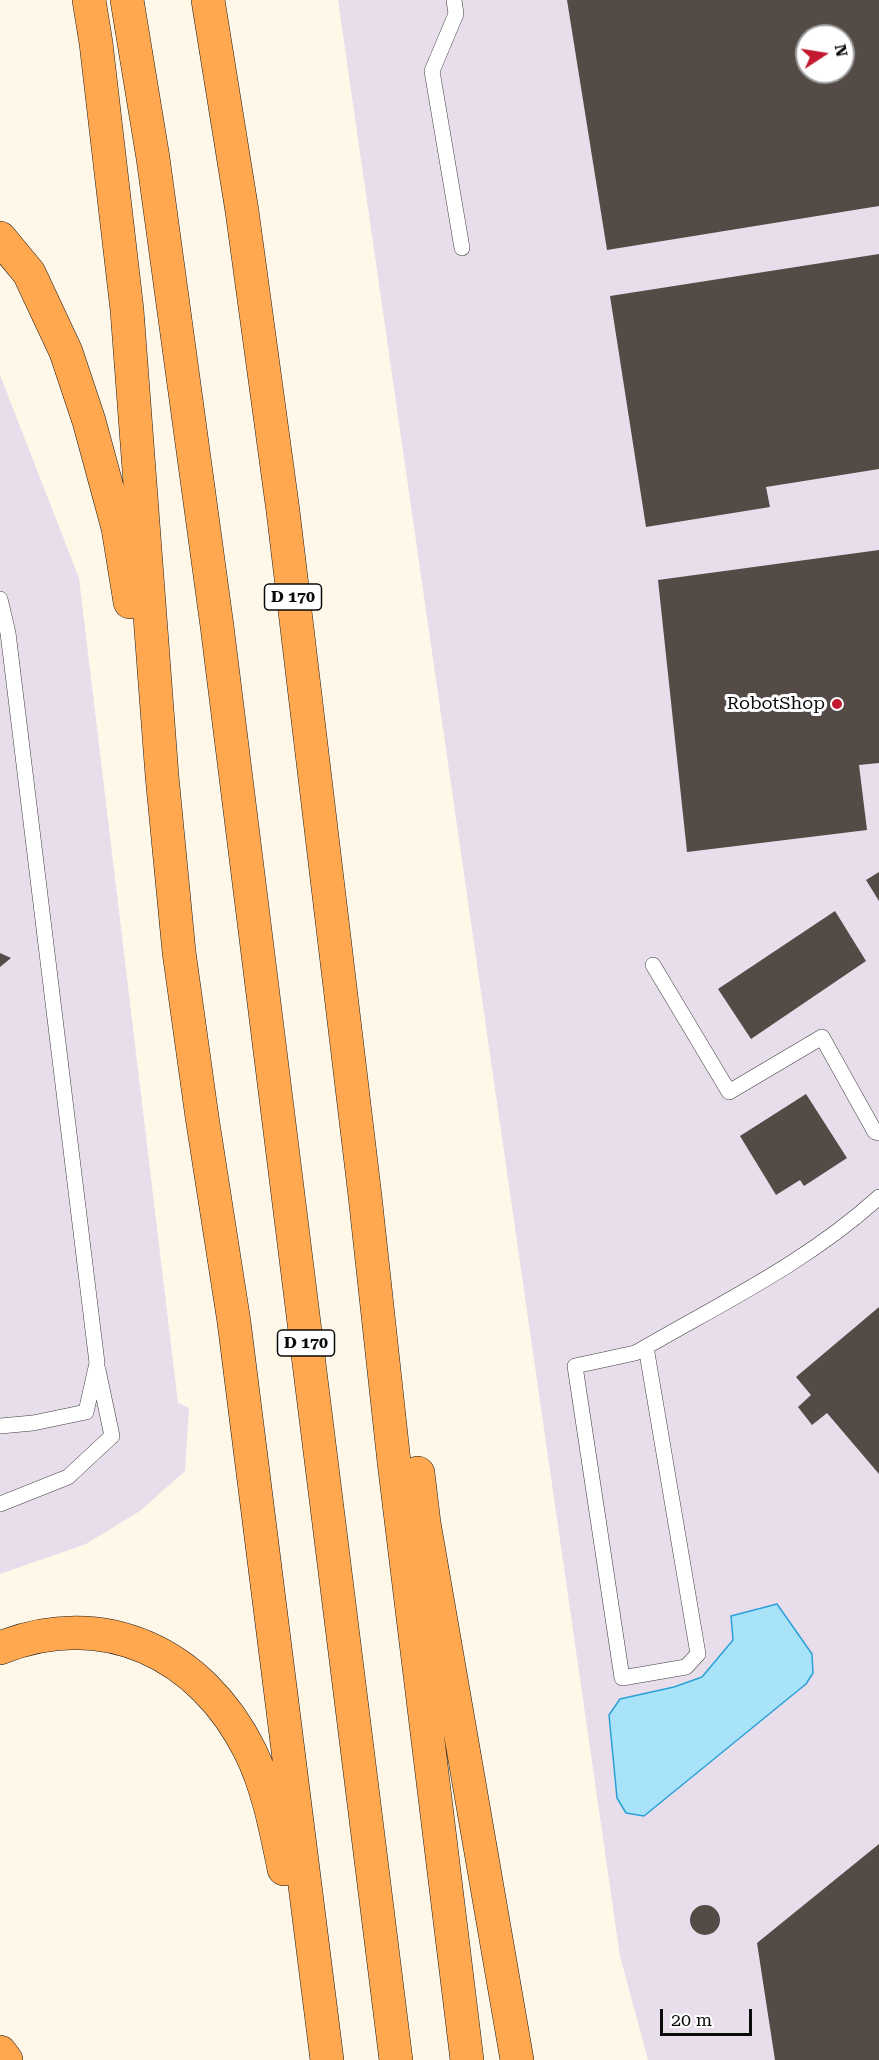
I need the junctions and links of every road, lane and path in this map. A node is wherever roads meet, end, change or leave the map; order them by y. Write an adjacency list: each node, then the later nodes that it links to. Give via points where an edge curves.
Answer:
1 (89, 0): 8 (highway, via 128,310)
2 (127, 0): 22 (highway, D 170, via 153,158 218,626)
3 (208, 0): 11 (highway, D 170, via 242,210 281,500)
4 (454, 0): 6 (lane, via 456,14 432,71)
5 (0, 238): 8 (highway, via 29,273 66,352 89,421 118,528)
6 (462, 248)
7 (0, 599): 14 (lane, via 8,633)
8 (162, 776): 18 (highway, via 179,952 234,1322)
9 (653, 965): 10 (lane, via 729,1092 822,1037)
10 (879, 1133)
11 (364, 1196): 23 (highway, D 170); 24 (highway, via 396,1304 424,1523)
12 (879, 1197): 13 (lane, via 789,1266)
13 (646, 1347): 13 (lane, via 575,1366 622,1678 686,1668 698,1654)
14 (97, 1363): 15 (lane, via 86,1412); 16 (lane, via 112,1436 68,1477)
15 (0, 1426)
16 (0, 1504)
17 (0, 1648): 18 (highway, via 23,1638 68,1632 99,1634 163,1654 211,1692 251,1753 267,1797 297,1926)
18 (318, 1984): 21 (highway)
19 (0, 2052): 20 (highway)
20 (6, 2060)
21 (327, 2060)
22 (396, 2060)
23 (467, 2060)
24 (517, 2060)

